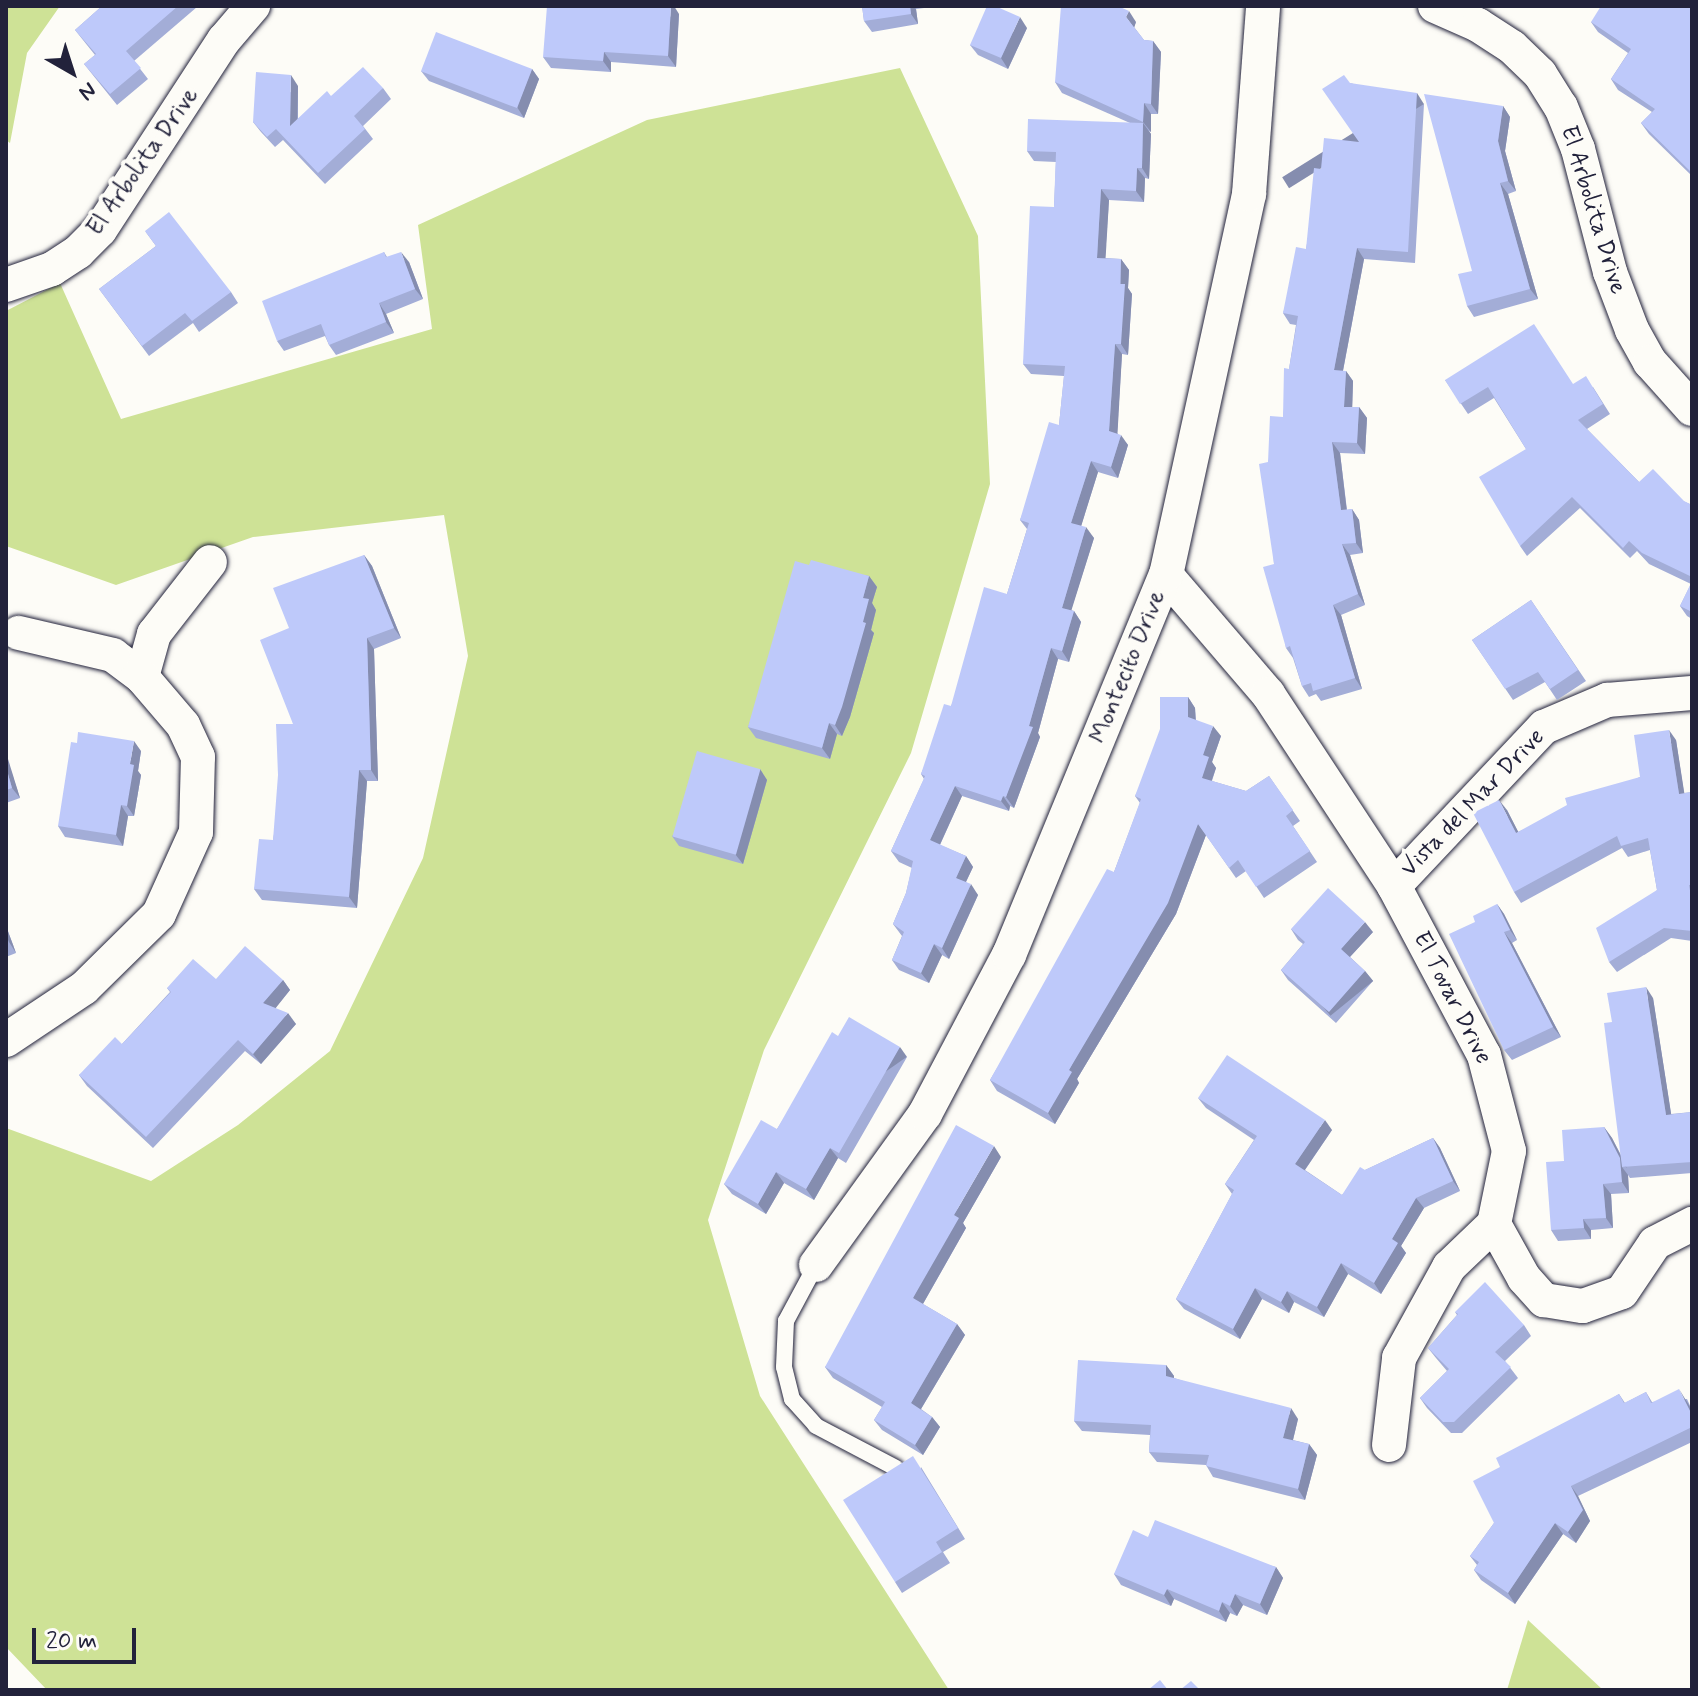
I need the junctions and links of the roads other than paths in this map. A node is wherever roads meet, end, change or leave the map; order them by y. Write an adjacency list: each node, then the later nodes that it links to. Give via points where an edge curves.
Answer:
1 (253, 6): 4 (street, El Arbolita Drive, via 224,40 100,230 52,269)
2 (1263, 6): 7 (street, Montecito Drive, via 1249,194)
3 (1435, 6): 5 (street, El Arbolita Drive, via 1501,39 1540,74 1578,149 1610,272 1632,330 1650,362)
4 (6, 285)
5 (1692, 409)
6 (210, 562): 9 (street, via 154,634)
7 (1166, 575): 11 (street, El Tovar Drive, via 1268,694); 15 (street, Montecito Drive, via 1009,955 925,1114)
8 (19, 633): 9 (street, via 113,655)
9 (142, 677): 12 (street, via 183,725 198,757 196,832 159,914 84,988)
10 (1692, 693): 11 (street, Vista del Mar Drive, via 1607,700 1544,727)
11 (1394, 886): 13 (street, El Tovar Drive, via 1484,1055 1509,1151)
12 (6, 1040)
13 (1494, 1224): 14 (street, via 1524,1278 1544,1300 1583,1306 1622,1292 1655,1243); 16 (street, via 1449,1267 1399,1358)
14 (1692, 1224)
15 (816, 1265): 17 (lane, via 786,1321 784,1367 792,1399 816,1426)
16 (1389, 1445)
17 (896, 1468)

